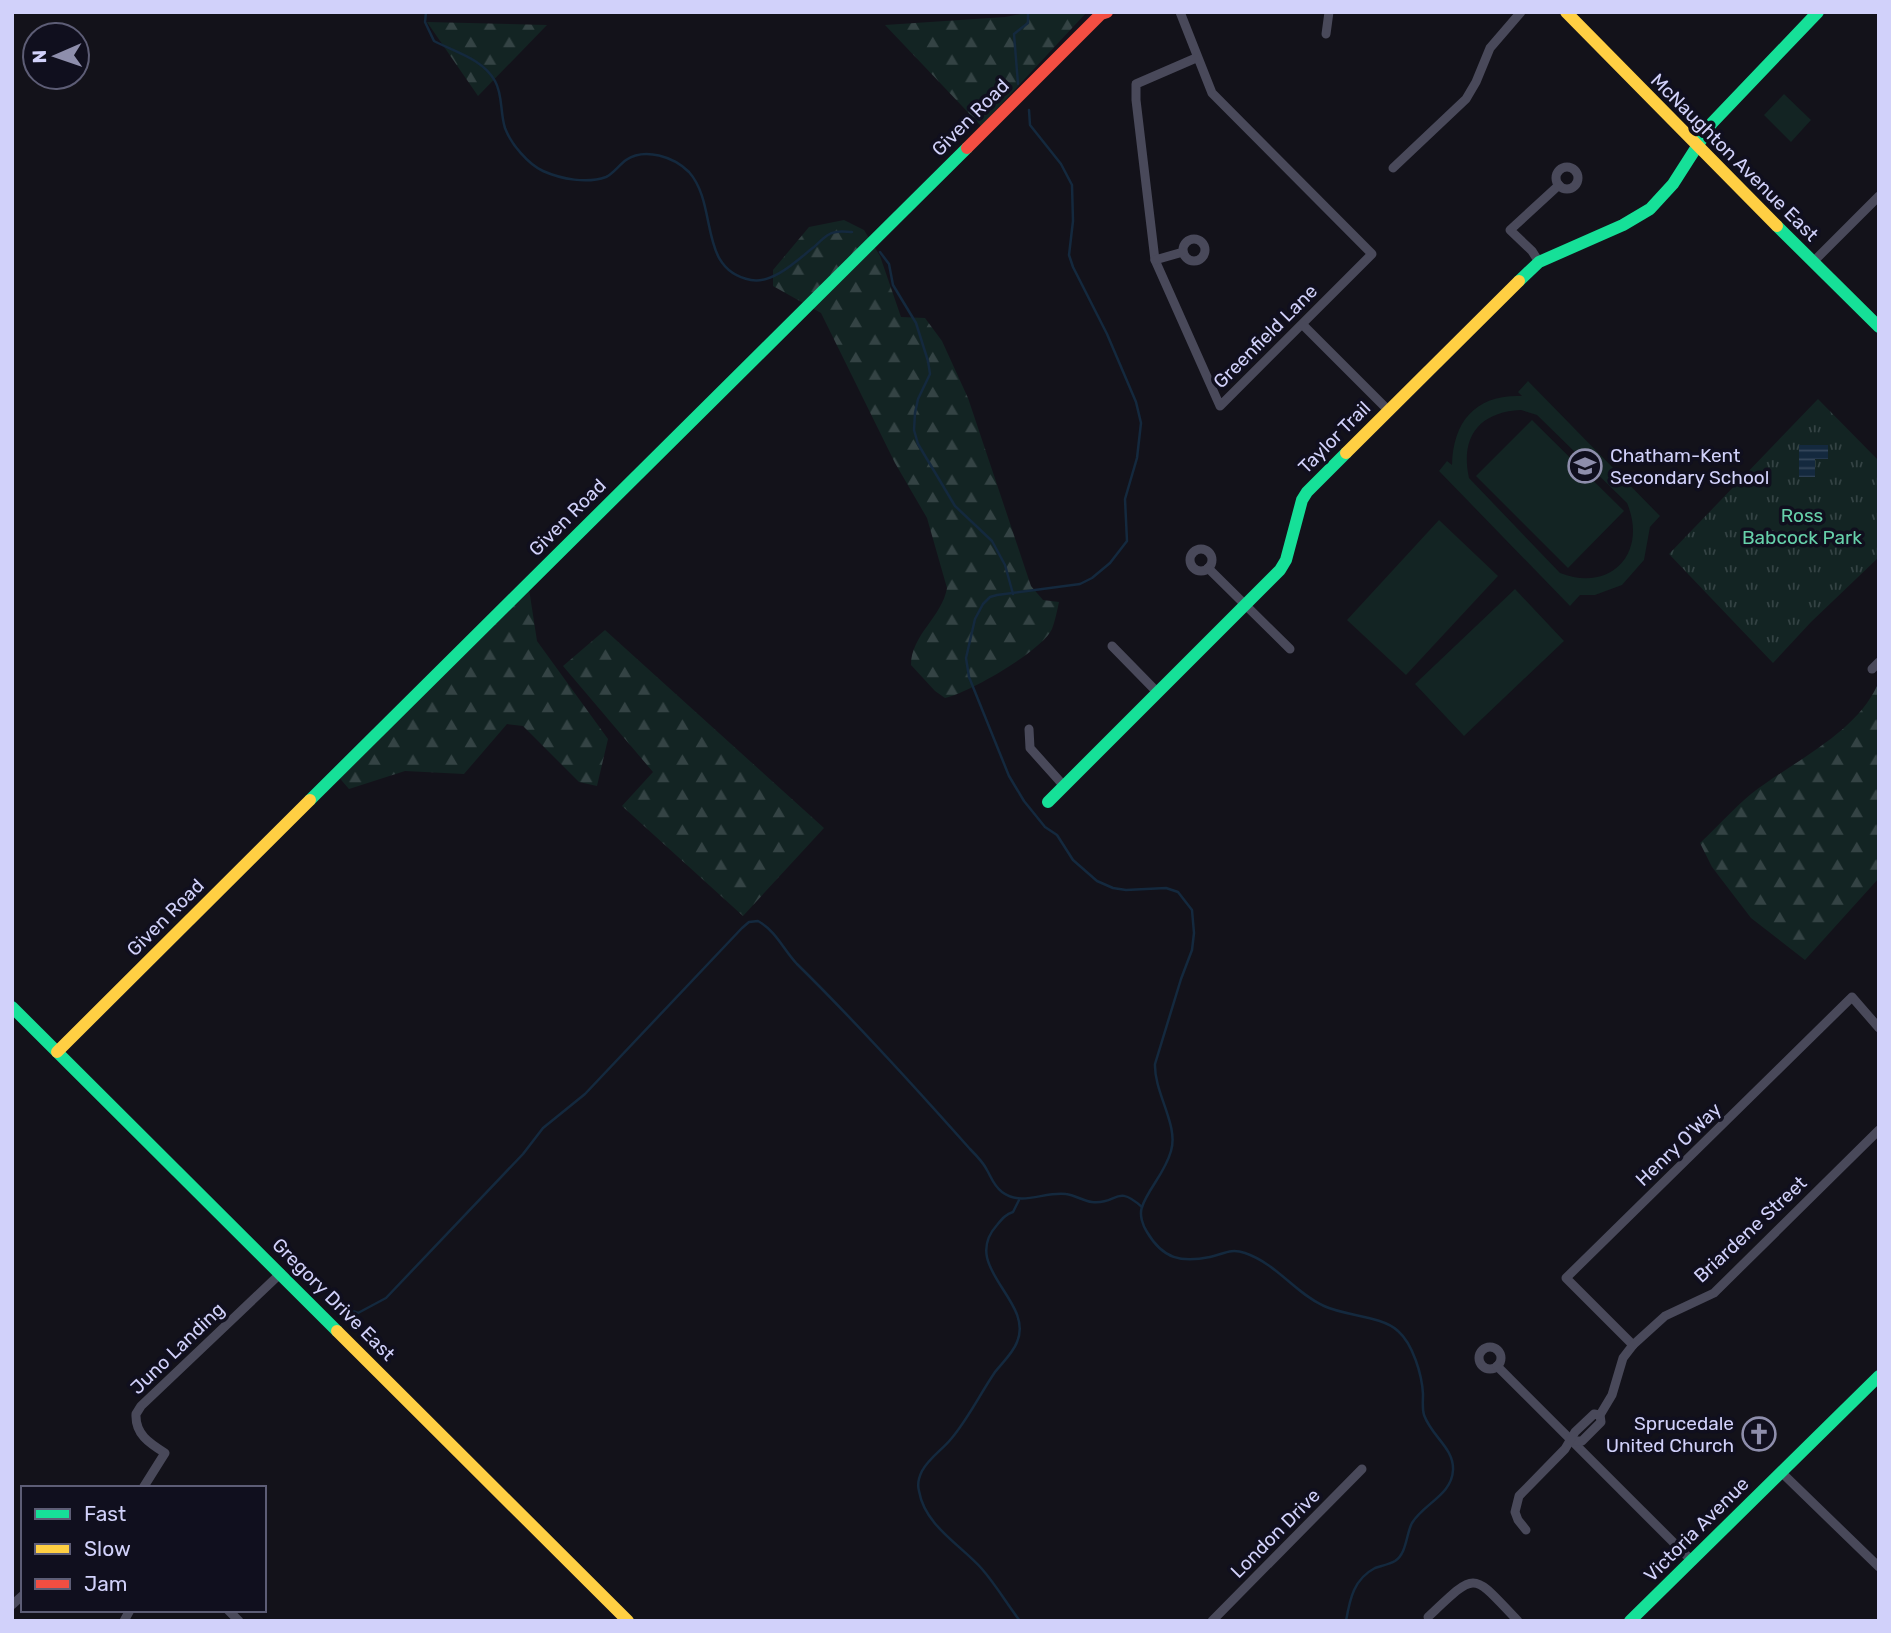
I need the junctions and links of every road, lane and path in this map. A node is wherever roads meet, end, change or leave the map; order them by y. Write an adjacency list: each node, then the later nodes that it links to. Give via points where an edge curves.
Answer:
1 (1107, 12): 30 (street, Given Road)
2 (1180, 12): 8 (street, Greenfield Lane)
3 (1329, 12): 7 (street)
4 (1521, 12): 10 (street, via 1490,48 1466,99)
5 (1566, 12): 9 (street, McNaughton Avenue East)
6 (1818, 12): 9 (street, Taylor Trail, via 1737,94)
7 (1326, 34)
8 (1196, 58): 14 (street, Greenfield Lane, via 1136,84); 17 (street, Greenfield Lane, via 1212,93 1372,254)
9 (1697, 147): 15 (street, Taylor Trail, via 1650,209); 16 (street, McNaughton Avenue East)
10 (1393, 169)
11 (1559, 184): 15 (street, via 1510,230)
12 (1879, 196): 16 (street)
13 (1183, 252): 14 (street)
14 (1155, 260): 17 (street, Greenfield Lane, via 1220,406)
15 (1539, 262): 19 (street, Taylor Trail)
16 (1813, 262): 18 (street, McNaughton Avenue East)
17 (1303, 325): 19 (street)
18 (1879, 327)
19 (1388, 410): 21 (street, Taylor Trail, via 1307,492 1280,570)
20 (1208, 568): 21 (street)
21 (1244, 605): 23 (street); 24 (street, Taylor Trail)
22 (1112, 646): 24 (street)
23 (1290, 649)
24 (1158, 693): 26 (street, Taylor Trail)
25 (1029, 729): 26 (street, via 1030,748)
26 (1064, 786): 27 (street, Taylor Trail)
27 (1048, 802)
28 (12, 1007): 30 (street, Gregory Drive East)
29 (1879, 1028): 33 (street, Henry O'Way, via 1852,997 1566,1278)
30 (57, 1052): 32 (street, Gregory Drive East)
31 (1879, 1130): 33 (street, Briardene Street, via 1714,1293 1665,1316)
32 (281, 1273): 39 (street, Juno Landing, via 141,1406 136,1425 144,1438 164,1453); 44 (street, Gregory Drive East)
33 (1633, 1345): 36 (street, Briardene Street, via 1623,1358 1612,1395 1600,1415 1594,1414)
34 (1497, 1366): 36 (street)
35 (1879, 1376): 38 (street, Victoria Avenue)
36 (1572, 1441): 40 (street, Briardene Street, via 1516,1503 1518,1520); 41 (street)
37 (1362, 1469): 45 (street, London Drive)
38 (1781, 1472): 41 (street, Victoria Avenue); 42 (street)
39 (145, 1486)
40 (1527, 1530)
41 (1692, 1561): 47 (street, Victoria Avenue)
42 (1879, 1567)
43 (1428, 1617): 46 (street, via 1462,1585 1474,1582 1485,1587)
44 (628, 1621)
45 (1212, 1621)
46 (1518, 1621)
47 (1630, 1621)

